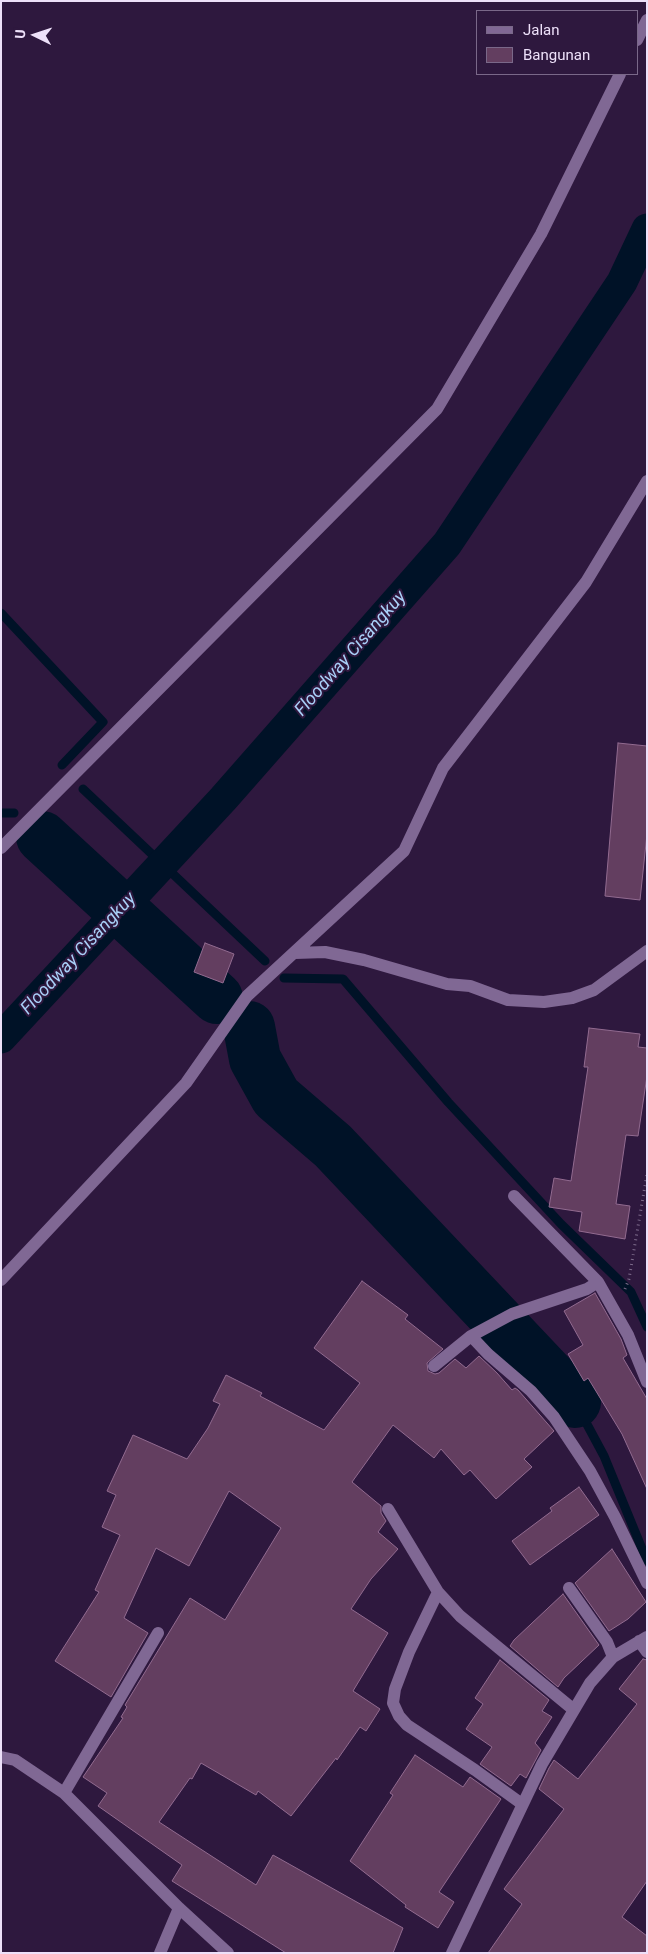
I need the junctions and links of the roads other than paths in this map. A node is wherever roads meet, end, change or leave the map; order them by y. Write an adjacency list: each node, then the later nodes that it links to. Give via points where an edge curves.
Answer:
1 (647, 20): 2 (street)
2 (638, 38)
3 (620, 75): 5 (street, via 541,234 437,409)
4 (647, 481): 7 (street, via 586,582 443,768 404,851)
5 (1, 848)
6 (647, 951): 7 (street, via 594,990 572,998 544,1002 508,1000 470,986 447,984 325,952)
7 (294, 953): 9 (street, via 248,996 186,1083)
8 (514, 1196): 10 (street)
9 (1, 1280)
10 (598, 1282): 11 (street, via 587,1289 512,1314); 13 (street, via 628,1335)
11 (471, 1336): 12 (street); 15 (street, via 532,1391 554,1416 590,1471)
12 (434, 1366)
13 (647, 1382)
14 (388, 1508): 17 (street)
15 (647, 1583)
16 (569, 1588): 21 (street, via 607,1642)
17 (438, 1592): 22 (street, via 460,1616); 25 (street, via 409,1652 393,1703 407,1725)
18 (158, 1633): 24 (street)
19 (643, 1639): 20 (street); 21 (street)
20 (647, 1652)
21 (613, 1657): 22 (street, via 590,1684)
22 (574, 1710): 25 (street)
23 (1, 1757): 24 (street, via 14,1760)
24 (64, 1793): 26 (street)
25 (522, 1804): 29 (street)
26 (179, 1908): 27 (street); 28 (street)
27 (160, 1953)
28 (228, 1953)
29 (452, 1953)

